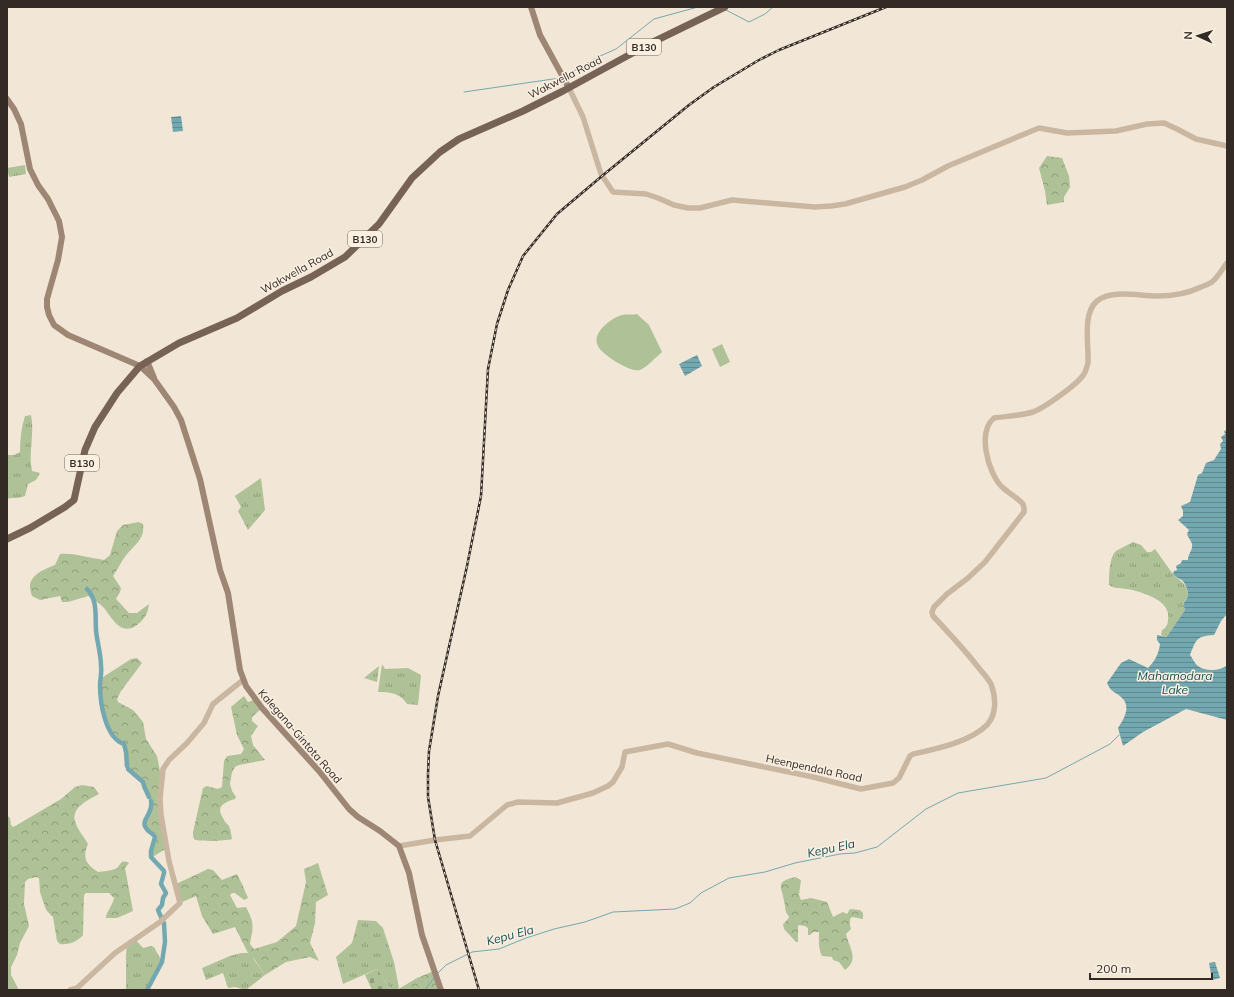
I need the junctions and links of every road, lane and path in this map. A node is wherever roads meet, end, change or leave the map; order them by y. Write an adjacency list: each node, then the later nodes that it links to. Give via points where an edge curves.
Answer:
1 (531, 7): 3 (main road, via 540,35)
2 (722, 8): 3 (main road, Wakwella Road / B130)
3 (569, 88): 5 (street, via 583,118 600,174 613,192 646,194 688,208 700,208 732,200 815,207 845,204 905,187 1039,128 1067,133 1116,131 1164,123 1196,139); 7 (main road, Wakwella Road / B130, via 460,139 440,152 412,178 370,234 335,264 237,318 179,343)
4 (7, 99): 8 (main road, via 21,124 30,169 59,221 62,237 47,299 49,315 54,325 68,335)
5 (1227, 146)
6 (1227, 263): 12 (street, Heenpendala Road, via 1212,282 1192,292 1158,296 1116,295 1103,297 1095,302 1089,319 1088,364 1078,381 1034,411 994,418 989,422 985,443 993,475 1002,487 1023,504 1024,512 985,562 947,594 932,612 991,683 995,702 991,719 986,726 946,746 913,754 899,778 893,783 861,789 697,753 668,744 625,752 622,767 612,782 593,793 558,803 518,802 507,805 470,836)
7 (148, 361): 8 (main road, Wakwella Road / B130); 9 (main road, Kalegana-Gintota Road)
8 (140, 366): 9 (main road, Kalegana-Gintota Road); 10 (main road, Wakwella Road / B130, via 117,393 95,426 85,450 74,500 30,528)
9 (154, 380): 11 (main road, Kalegana-Gintota Road, via 181,420 200,478 220,570 228,593)
10 (7, 539)
11 (243, 680): 12 (main road, Kalegana-Gintota Road, via 262,708 319,771 349,809); 13 (street, via 213,704 204,723 163,769 161,815 180,903 160,922 115,953 77,988)
12 (399, 846): 14 (main road, via 409,872 422,935)
13 (70, 990)
14 (440, 990)

